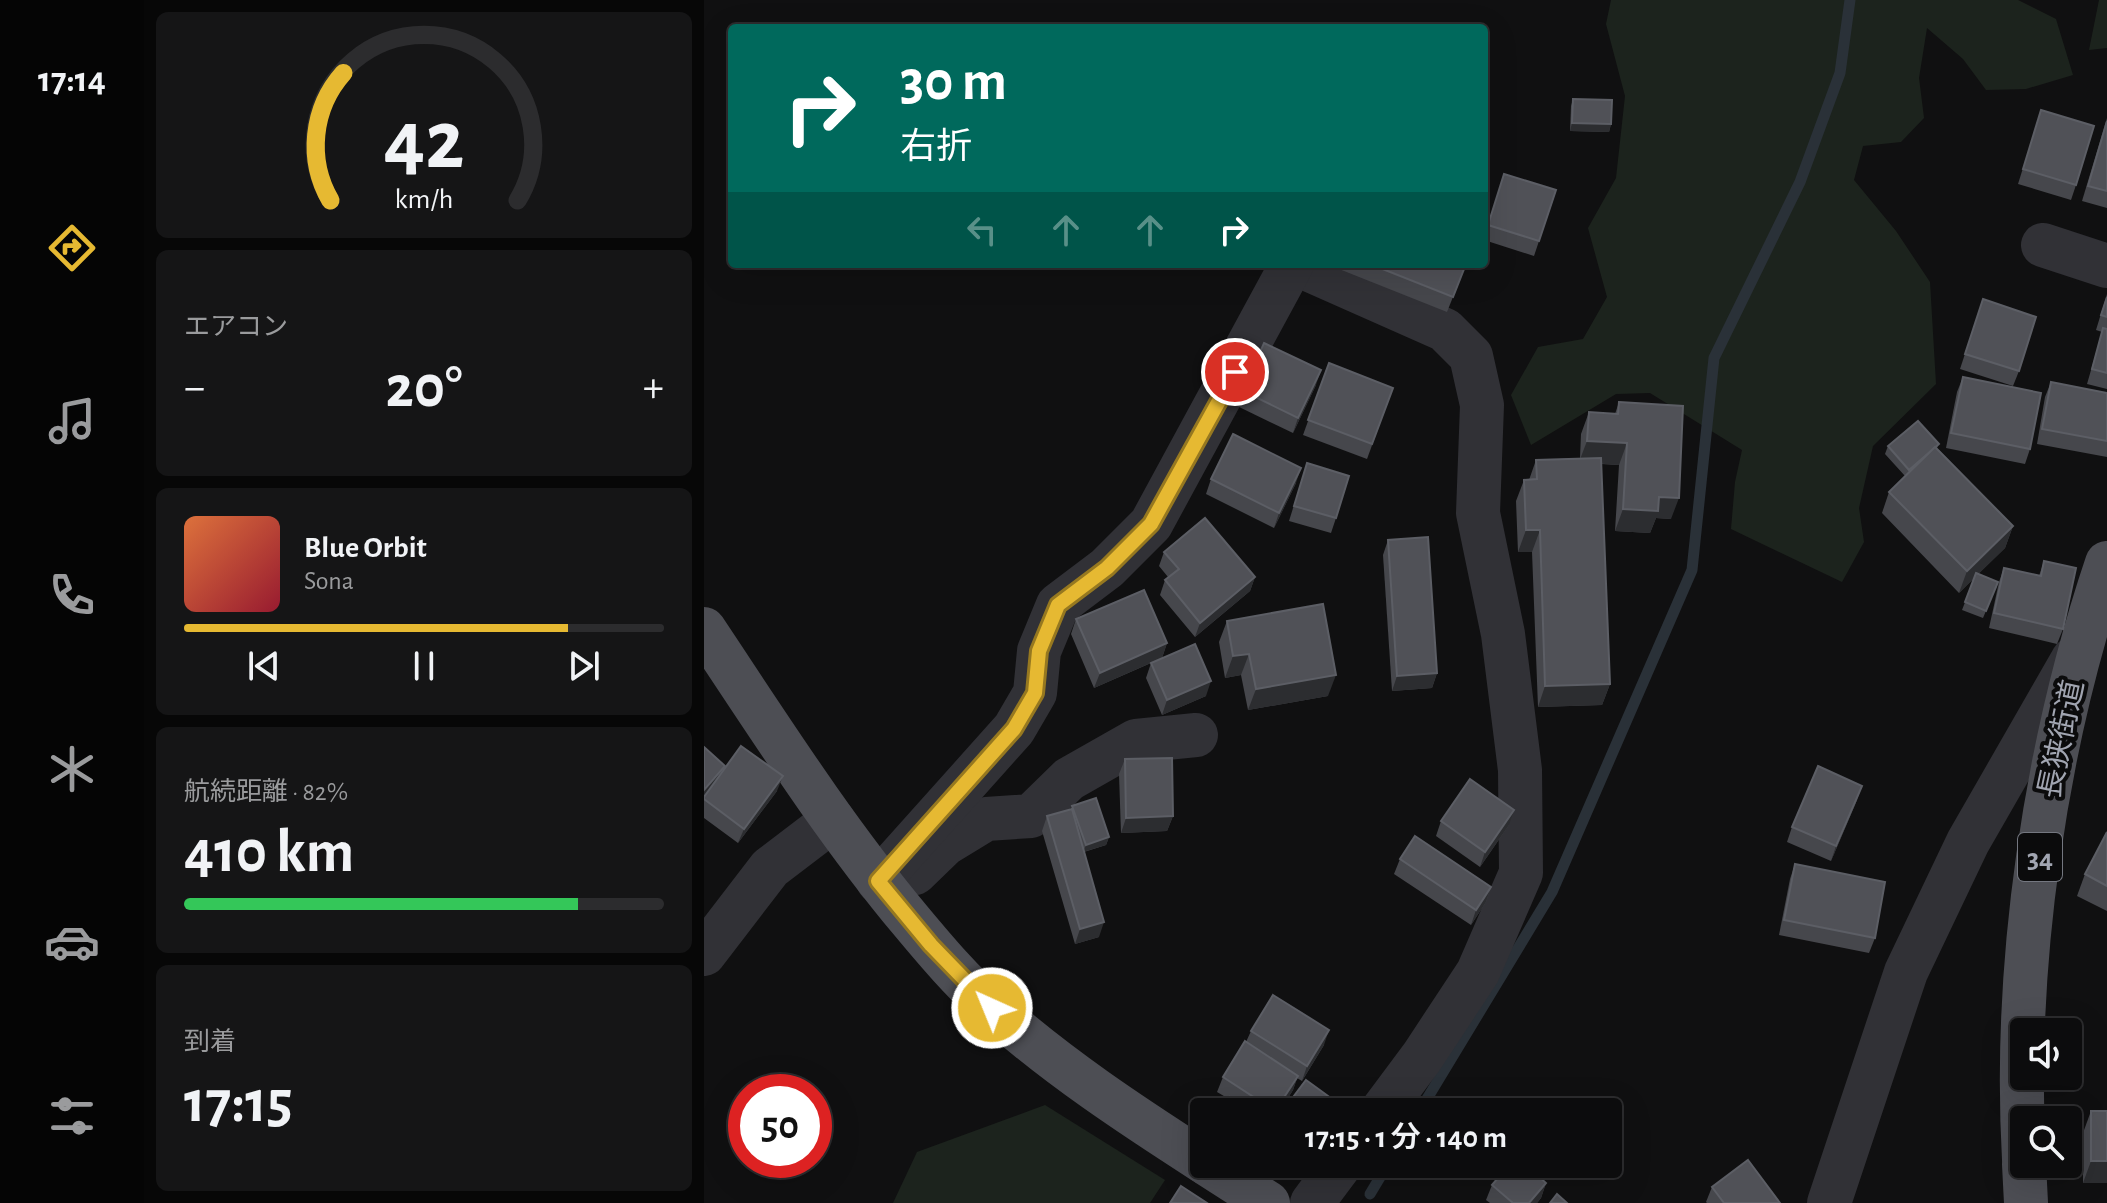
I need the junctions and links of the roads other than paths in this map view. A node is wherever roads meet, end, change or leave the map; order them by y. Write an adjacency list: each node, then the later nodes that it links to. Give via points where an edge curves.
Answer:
1 (2043, 245): 2 (street)
2 (2107, 266)
3 (1292, 268): 10 (street, via 1151,524 1107,568 1058,605 1039,651 1035,693 1014,729)
4 (1303, 268): 12 (street, via 1445,330 1471,356 1482,405 1478,513 1503,634 1520,770 1521,873 1478,972)
5 (2107, 563): 7 (main road, 長狭街道 / 34)
6 (704, 629): 9 (main road)
7 (2082, 643): 13 (main road, 長狭街道 / 34, via 2053,770 2032,908); 20 (street, via 1968,842 1906,972)
8 (1196, 735): 10 (street, via 1136,741 1069,779 1031,816 986,819)
9 (833, 820): 10 (main road); 11 (street, via 770,868)
10 (884, 889): 14 (main road, via 992,1008 1065,1067)
11 (704, 954)
12 (1391, 1098)
13 (2021, 1106)
14 (1190, 1153)
15 (1229, 1178): 18 (main road)
16 (1331, 1178): 19 (street)
17 (2025, 1178): 21 (main road, 長狭街道 / 34)
18 (1268, 1203)
19 (1312, 1203)
20 (1829, 1203)
21 (2026, 1203)

